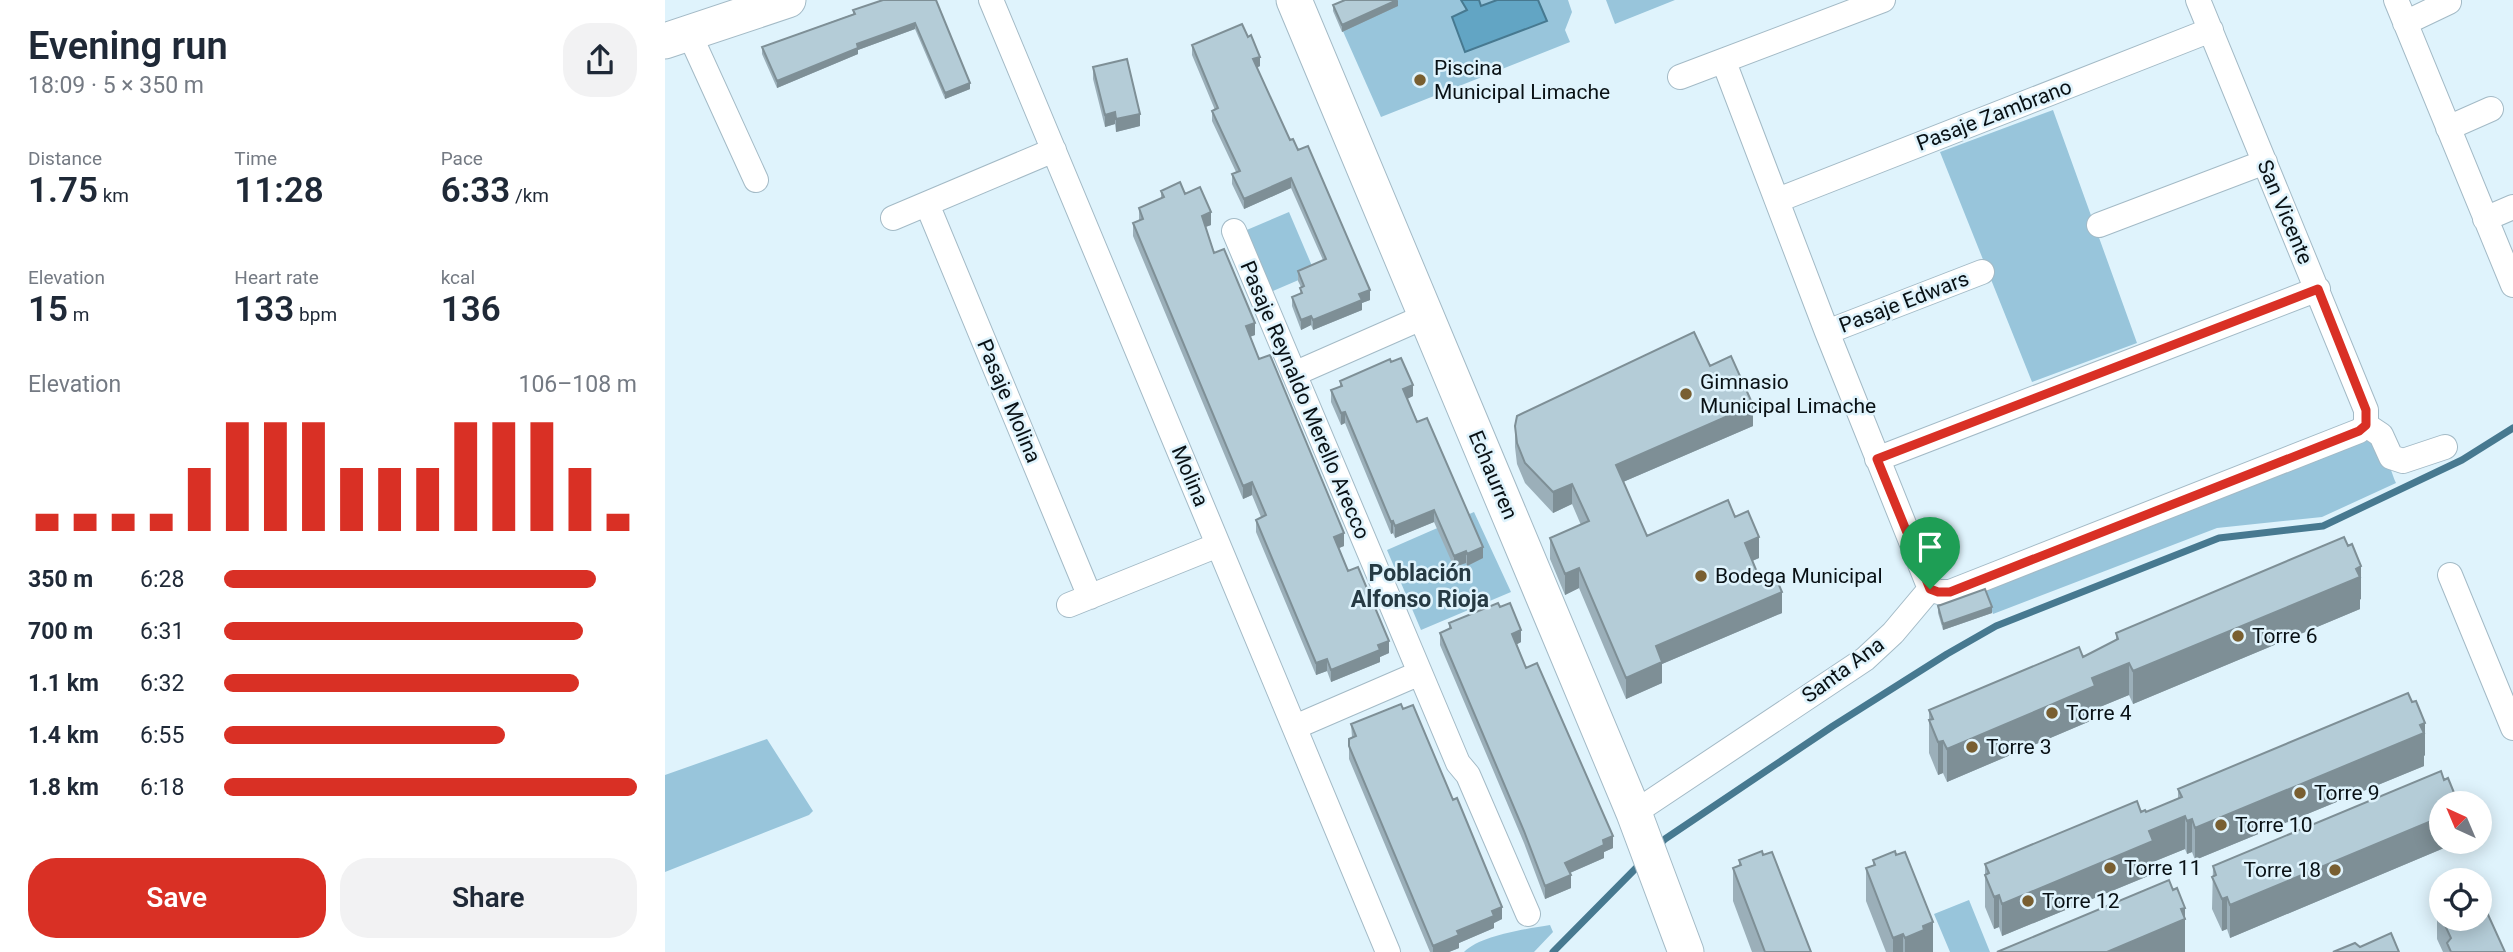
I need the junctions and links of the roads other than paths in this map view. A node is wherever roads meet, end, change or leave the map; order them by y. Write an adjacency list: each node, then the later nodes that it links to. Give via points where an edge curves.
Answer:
1 (788, 0): 10 (street)
2 (991, 0): 15 (street, Molina)
3 (1294, 0): 28 (street, Echaurren)
4 (1883, 0): 11 (street)
5 (2198, 0): 9 (street, San Vicente)
6 (2396, 0): 8 (street)
7 (2449, 2): 8 (street)
8 (2405, 23): 14 (street)
9 (2211, 30): 16 (street, San Vicente); 18 (street, Pasaje Zambrano)
10 (677, 37): 17 (street)
11 (1724, 62): 12 (street); 18 (street)
12 (1680, 78)
13 (2491, 109): 14 (street)
14 (2448, 128): 22 (street)
15 (1054, 150): 19 (street); 34 (street, Molina)
16 (2265, 162): 23 (street); 27 (street, San Vicente)
17 (756, 180)
18 (1778, 200): 29 (street)
19 (927, 204): 21 (street); 34 (street, Pasaje Molina, via 1080,601)
20 (2513, 207): 22 (street)
21 (893, 218)
22 (2485, 219): 26 (street)
23 (2099, 225)
24 (1234, 231): 30 (street, Pasaje Reynaldo Merello Arecco)
25 (1982, 272): 29 (street, Pasaje Edwars)
26 (2513, 285)
27 (2318, 289): 31 (street, San Vicente, via 2366,410); 33 (street)
28 (1426, 316): 30 (street); 40 (street, Echaurren)
29 (1826, 332): 33 (street)
30 (1294, 374): 37 (street, Pasaje Reynaldo Merello Arecco)
31 (2366, 425): 32 (street, via 2381,435 2396,460); 36 (street, via 1950,592)
32 (2445, 447)
33 (1877, 459): 36 (street)
34 (1218, 545): 38 (street, Molina)
35 (2450, 575): 39 (street)
36 (1930, 589): 40 (street, Santa Ana, via 1865,659)
37 (1420, 673): 38 (street); 41 (street, Pasaje Reynaldo Merello Arecco)
38 (1295, 727): 42 (street, Molina)
39 (2513, 728)
40 (1645, 843): 43 (street, Echaurren)
41 (1528, 914)
42 (1388, 952)
43 (1686, 952)

